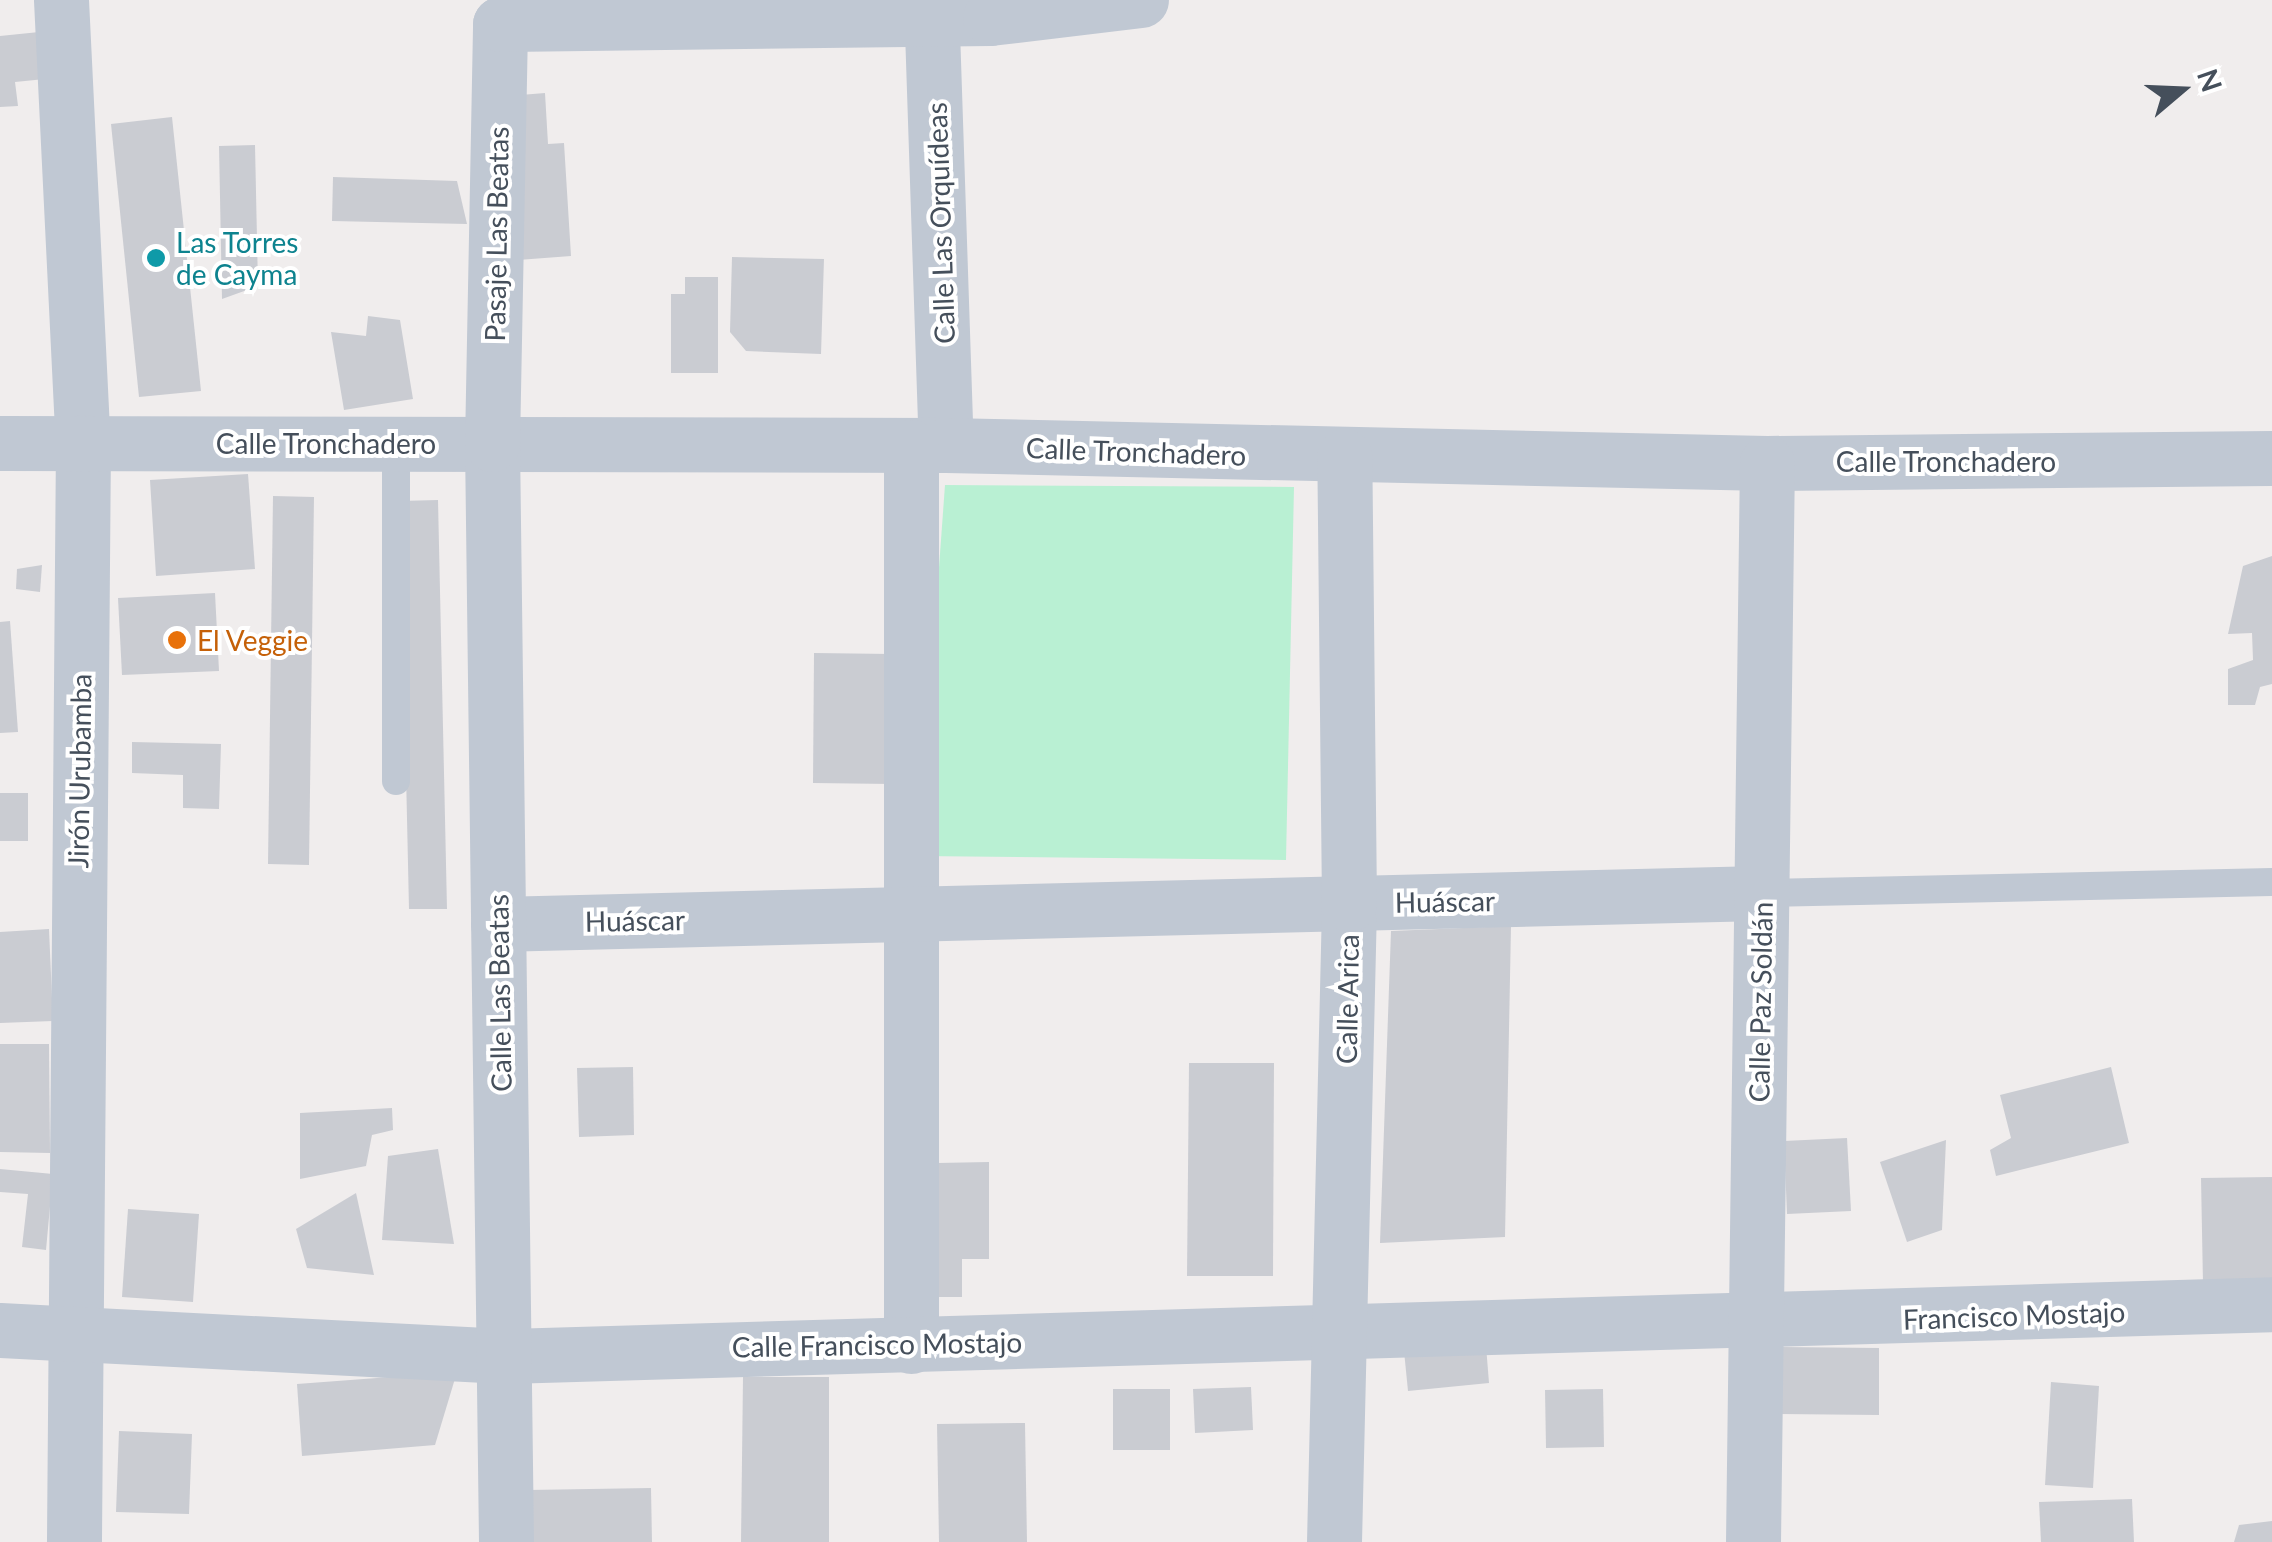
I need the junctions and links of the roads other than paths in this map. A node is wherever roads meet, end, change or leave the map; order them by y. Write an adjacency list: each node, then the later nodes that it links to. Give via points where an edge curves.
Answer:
1 (61, 0): 5 (street, Jirón Urubamba)
2 (1141, 0): 3 (street, via 990,18)
3 (932, 8): 4 (street); 9 (street, Calle Las Orquídeas)
4 (500, 12): 8 (street, Pasaje Las Beatas)
5 (82, 442): 6 (street, Calle Tronchadero); 7 (street, Calle Tronchadero); 22 (street, Jirón Urubamba)
6 (0, 443)
7 (396, 443): 8 (street, Calle Tronchadero); 13 (lane)
8 (492, 444): 9 (street, Calle Tronchadero); 18 (street, Calle Las Beatas)
9 (928, 446): 10 (street, Calle Tronchadero); 17 (street, Calle Las Orquídeas)
10 (1344, 456): 12 (street, Calle Tronchadero); 16 (street, Calle Arica)
11 (2272, 458): 12 (street, Calle Tronchadero)
12 (1768, 462): 15 (street, Calle Paz Soldán)
13 (396, 781)
14 (2272, 882): 15 (lane, Huáscar)
15 (1761, 894): 16 (street, Huáscar); 20 (street, Calle Paz Soldán)
16 (1349, 904): 17 (street, Huáscar); 23 (street, Calle Arica)
17 (915, 914): 18 (street, Huáscar); 24 (street, Calle Las Orquídeas)
18 (498, 924): 25 (street, Calle Las Beatas)
19 (2272, 1304): 20 (street, Francisco Mostajo)
20 (1756, 1325): 23 (street, Calle Francisco Mostajo); 29 (street, Calle Paz Soldán)
21 (0, 1330): 22 (street, Calle Francisco Mostajo)
22 (72, 1335): 25 (street, Calle Francisco Mostajo); 26 (street, Jirón Urubamba)
23 (1339, 1335): 24 (street, Calle Francisco Mostajo); 28 (street, Calle Arica)
24 (911, 1346): 25 (street, Calle Francisco Mostajo)
25 (504, 1356): 27 (street, Calle Las Beatas)
26 (74, 1542)
27 (506, 1542)
28 (1334, 1542)
29 (1753, 1542)

